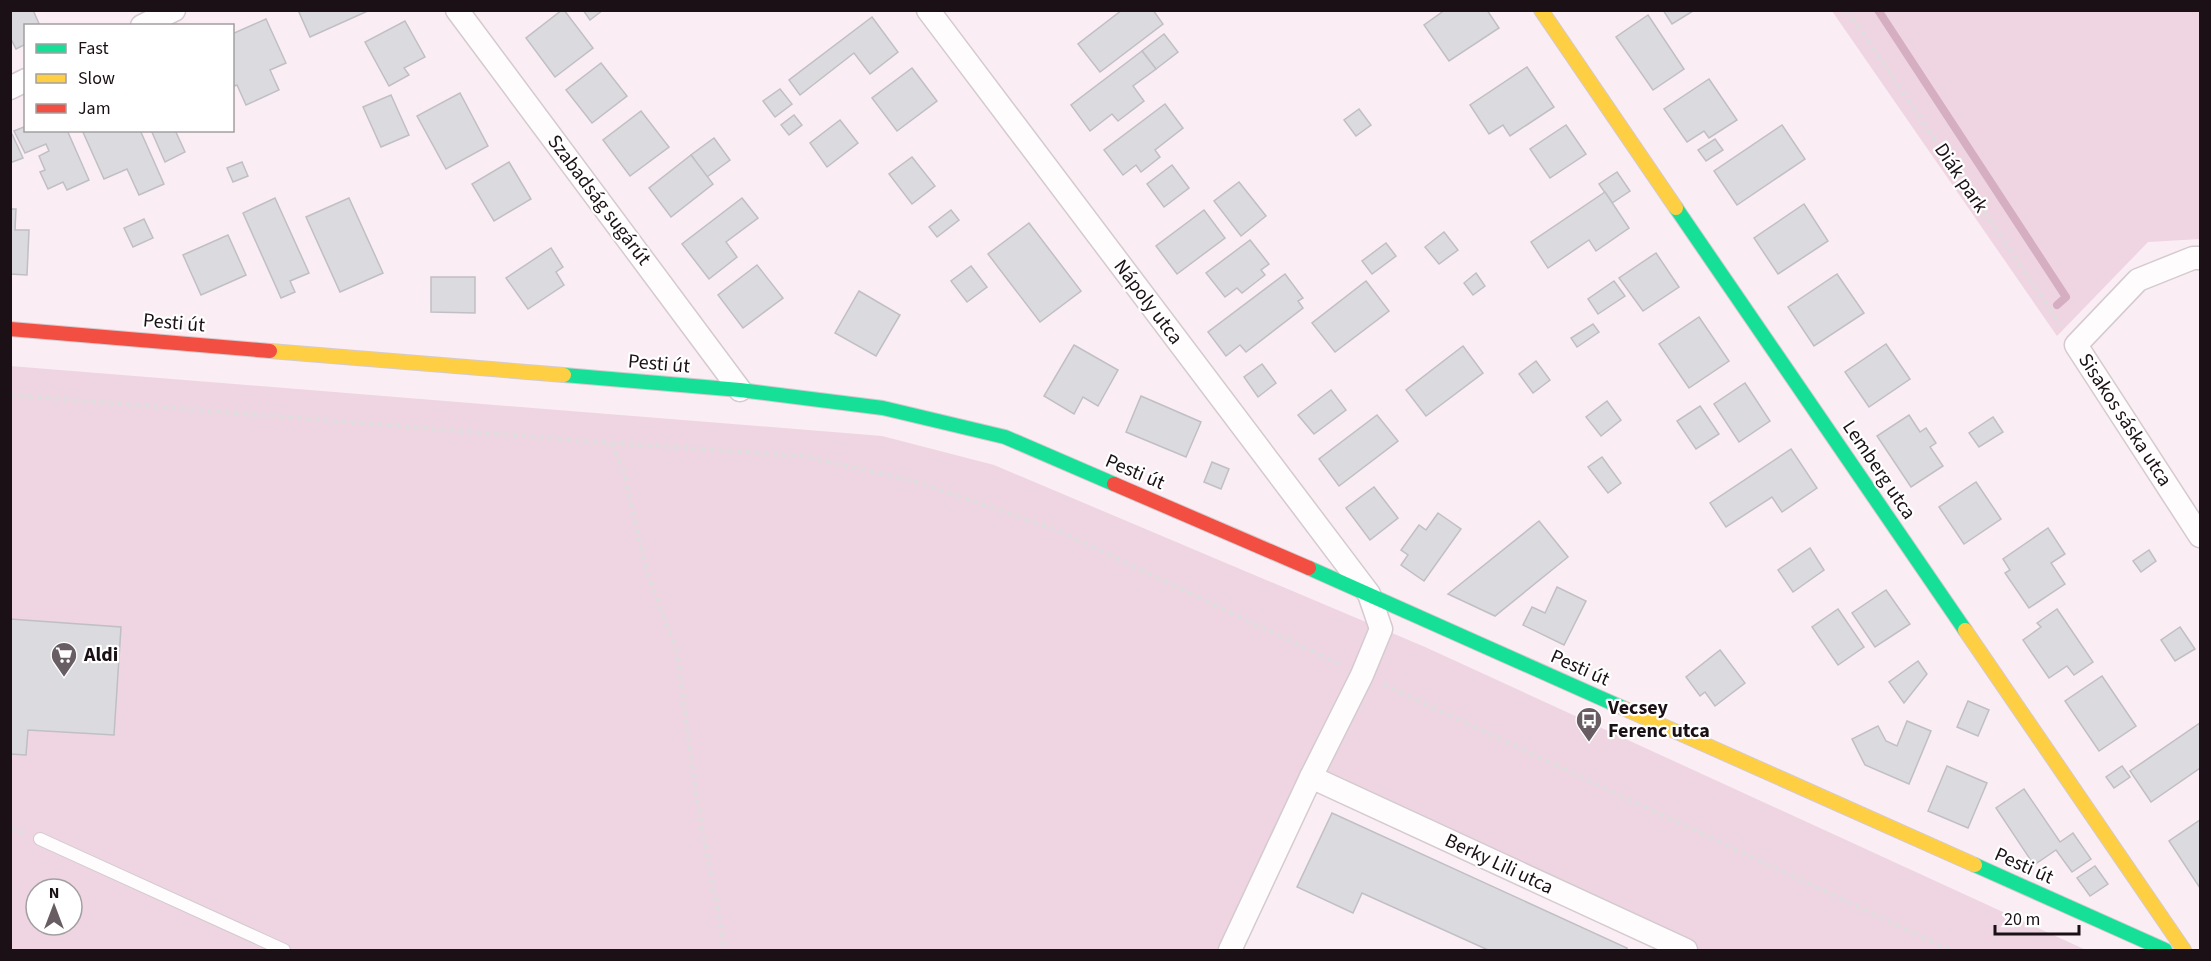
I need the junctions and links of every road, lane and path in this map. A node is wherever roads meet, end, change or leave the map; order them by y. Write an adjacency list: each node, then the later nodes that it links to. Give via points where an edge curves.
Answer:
1 (174, 10): 6 (street)
2 (457, 10): 12 (street, Szabadság sugárút)
3 (928, 10): 16 (street, Nápoly utca)
4 (1541, 10): 26 (main road, Lemberg utca)
5 (1847, 10): 11 (path, Diák park)
6 (146, 24)
7 (24, 82): 8 (street)
8 (10, 88)
9 (2200, 258): 11 (street, Sisakos sáska utca, via 2138,280)
10 (10, 329): 12 (main road, Pesti út)
11 (2076, 345): 15 (street, Sisakos sáska utca)
12 (740, 390): 16 (main road, Pesti út, via 883,408 1005,437)
13 (10, 395): 14 (path)
14 (611, 443): 17 (path, via 806,456 917,482 1057,530); 21 (path, via 623,470 646,570 677,652 695,790)
15 (2200, 536)
16 (1369, 594): 17 (street, via 1381,629); 25 (main road, Pesti út)
17 (1362, 675): 18 (street); 24 (path)
18 (1311, 777): 22 (street); 23 (street, Berky Lili utca)
19 (40, 839): 20 (lane)
20 (284, 951)
21 (725, 951)
22 (1230, 951)
23 (1686, 951)
24 (1950, 951)
25 (2164, 951)
26 (2184, 951)

